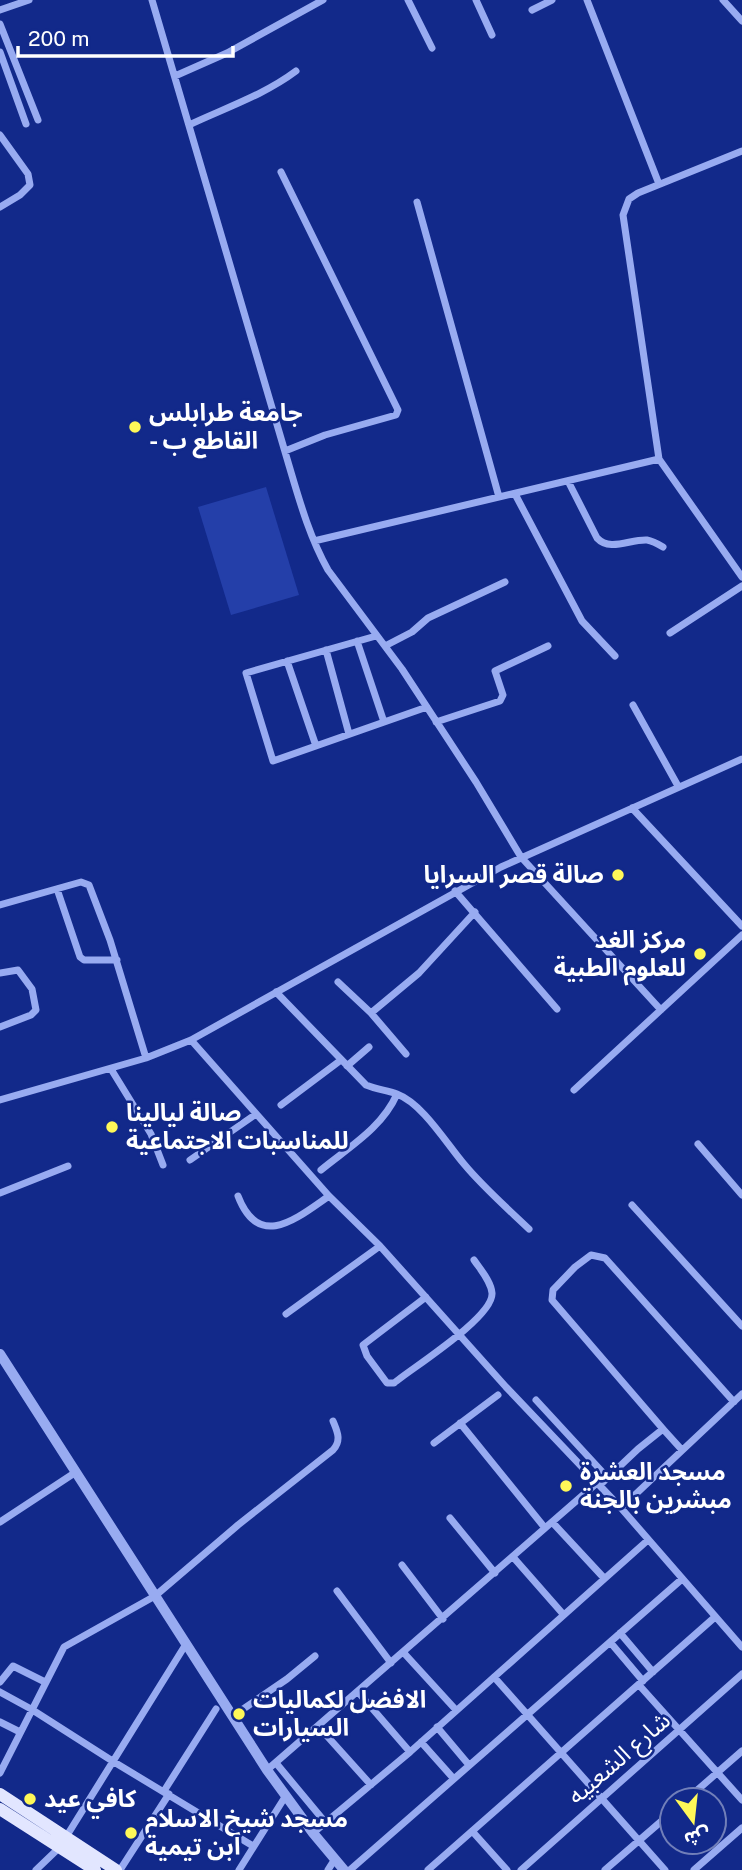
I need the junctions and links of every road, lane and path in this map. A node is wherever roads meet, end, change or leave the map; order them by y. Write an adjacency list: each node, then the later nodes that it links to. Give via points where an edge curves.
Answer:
1 (29, 0): 9 (street)
2 (152, 0): 17 (street)
3 (323, 0): 17 (street, via 227,53)
4 (408, 0): 14 (street)
5 (476, 0): 13 (street)
6 (552, 0): 10 (street)
7 (587, 0): 24 (street)
8 (723, 0): 11 (street)
9 (0, 10)
10 (532, 10)
11 (742, 21)
12 (0, 24): 18 (street)
13 (492, 35)
14 (432, 48)
15 (0, 51): 19 (street)
16 (296, 71): 20 (street, via 257,95)
17 (174, 76): 20 (street)
18 (38, 120)
19 (26, 124)
20 (189, 125): 27 (street)
21 (0, 135): 26 (street, via 28,174 30,185)
22 (742, 151): 24 (street)
23 (281, 172): 27 (street, via 398,410 396,415)
24 (659, 184): 28 (street, via 629,199 623,215)
25 (417, 202): 31 (street)
26 (0, 207)
27 (285, 451): 32 (street)
28 (659, 459): 29 (street); 34 (street)
29 (568, 481): 30 (street); 33 (street, via 602,543 650,541)
30 (515, 494): 31 (street); 43 (street, via 582,621)
31 (499, 497): 32 (street)
32 (314, 541): 38 (street, via 328,570)
33 (663, 547)
34 (742, 578)
35 (505, 582): 40 (street, via 428,618)
36 (742, 586): 37 (street)
37 (670, 634)
38 (376, 636): 39 (street); 40 (street)
39 (357, 641): 42 (street); 47 (street)
40 (385, 646): 46 (street)
41 (548, 646): 48 (street, via 495,671 503,695 500,701)
42 (326, 650): 44 (street); 49 (street)
43 (615, 656)
44 (287, 661): 50 (street); 50 (street, via 246,673 273,761)
45 (633, 705): 52 (street)
46 (427, 707): 47 (street); 48 (street)
47 (384, 722): 49 (street)
48 (436, 722): 54 (street)
49 (349, 734): 50 (street)
50 (316, 746)
51 (742, 759): 52 (street)
52 (678, 786): 53 (street)
53 (632, 808): 54 (street); 59 (street)
54 (521, 858): 56 (street); 67 (street)
55 (57, 889): 57 (street); 62 (street, via 80,957); 62 (street, via 81,882 89,885)
56 (455, 891): 58 (street); 65 (street)
57 (0, 905)
58 (475, 912): 66 (street); 68 (street, via 419,972)
59 (738, 917): 60 (street)
60 (742, 926)
61 (742, 935): 67 (street)
62 (117, 960): 73 (street)
63 (0, 973): 69 (street, via 18,970 32,989 36,1010)
64 (338, 982): 68 (street)
65 (276, 992): 70 (street); 74 (street)
66 (558, 1009)
67 (661, 1010): 76 (street)
68 (372, 1013): 72 (street)
69 (0, 1027)
70 (191, 1040): 73 (street); 80 (street)
71 (369, 1047): 74 (street)
72 (406, 1054)
73 (146, 1058): 75 (street)
74 (344, 1063): 77 (street, via 366,1085); 79 (street)
75 (111, 1069): 78 (street); 83 (street)
76 (574, 1090)
77 (397, 1094): 85 (street, via 380,1122); 91 (street, via 415,1107)
78 (0, 1100)
79 (281, 1105)
80 (256, 1114): 82 (street); 89 (street)
81 (698, 1144): 87 (street)
82 (190, 1160)
83 (163, 1165)
84 (68, 1167): 86 (street)
85 (321, 1170)
86 (0, 1193)
87 (742, 1195)
88 (238, 1196): 89 (street, via 250,1218 269,1227 295,1219)
89 (329, 1196): 92 (street)
90 (632, 1205): 96 (street)
91 (529, 1229)
92 (380, 1246): 94 (street); 95 (street)
93 (474, 1260): 97 (street, via 492,1293)
94 (426, 1297): 97 (street); 97 (street, via 363,1345 384,1381 394,1383)
95 (286, 1314)
96 (742, 1326)
97 (461, 1335): 110 (street)
98 (0, 1354): 108 (street)
99 (742, 1394): 102 (street)
100 (498, 1395): 104 (street)
101 (536, 1400): 109 (street)
102 (734, 1402): 105 (street, via 605,1258 591,1255 553,1290 552,1300); 107 (street)
103 (333, 1421): 123 (street, via 339,1436 333,1450)
104 (460, 1423): 106 (street); 115 (street)
105 (663, 1429): 107 (street); 109 (street)
106 (434, 1443)
107 (682, 1450): 111 (street)
108 (76, 1472): 113 (street); 123 (street)
109 (607, 1477): 110 (street)
110 (599, 1483): 111 (street); 114 (street)
111 (621, 1508): 116 (street)
112 (450, 1518): 119 (street)
113 (0, 1522)
114 (553, 1522): 115 (street); 120 (street)
115 (545, 1528): 117 (street)
116 (648, 1540): 120 (street); 121 (street)
117 (513, 1557): 119 (street); 124 (street)
118 (402, 1565): 126 (street)
119 (495, 1573): 126 (street)
120 (604, 1578): 124 (street)
121 (682, 1579): 125 (street); 127 (street)
122 (337, 1591): 133 (street)
123 (155, 1596): 129 (street); 138 (street, via 64,1647)
124 (563, 1614): 136 (street)
125 (715, 1617): 130 (street); 134 (street)
126 (443, 1619): 131 (street)
127 (620, 1633): 128 (street); 134 (street)
128 (610, 1642): 139 (street); 145 (street)
129 (186, 1644): 146 (street); 158 (street)
130 (742, 1647)
131 (403, 1652): 133 (street); 144 (street)
132 (315, 1656): 146 (street)
133 (391, 1663): 141 (street)
134 (653, 1672): 139 (street)
135 (742, 1674): 150 (street, شارع الشعبيه)
136 (494, 1677): 144 (street); 145 (street)
137 (0, 1682): 138 (street, via 13,1666)
138 (45, 1682): 142 (street)
139 (641, 1683): 150 (street); 156 (street)
140 (0, 1692): 142 (street)
141 (358, 1692): 148 (street); 155 (street)
142 (31, 1709): 151 (street); 158 (street)
143 (216, 1709): 167 (street)
144 (456, 1710): 149 (street)
145 (528, 1714): 156 (street); 160 (street)
146 (233, 1716): 161 (street)
147 (0, 1722): 151 (street)
148 (318, 1726): 159 (street); 165 (street)
149 (437, 1727): 152 (street); 160 (street)
150 (680, 1729): 162 (street); 170 (street, شارع الشعبيه)
151 (20, 1731): 157 (street)
152 (421, 1742): 155 (street); 164 (street)
153 (742, 1751): 162 (street)
154 (0, 1752): 157 (street)
155 (410, 1752): 165 (street)
156 (562, 1752): 170 (street); 176 (street)
157 (8, 1755): 163 (street)
158 (114, 1762): 167 (street); 179 (street)
159 (276, 1763): 161 (street); 173 (street)
160 (469, 1765): 164 (street)
161 (267, 1770): 169 (street)
162 (718, 1772): 166 (street); 171 (street)
163 (0, 1773)
164 (454, 1779): 188 (street)
165 (371, 1785): 173 (street)
166 (702, 1786)
167 (166, 1793): 180 (street); 184 (street)
168 (0, 1794): 179 (main road)
169 (285, 1797): 177 (street); 180 (street)
170 (603, 1798): 178 (street); 191 (street, شارع الشعبيه)
171 (742, 1800)
172 (0, 1809): 179 (main road)
173 (325, 1822): 177 (street)
174 (658, 1824): 178 (street)
175 (742, 1828): 194 (street)
176 (472, 1831): 189 (street); 190 (street)
177 (313, 1833): 181 (street)
178 (639, 1841): 192 (street); 193 (street)
179 (63, 1842): 182 (street); 183 (main road); 184 (main road)
180 (253, 1846): 185 (street)
181 (335, 1859): 186 (street); 187 (street)
182 (36, 1870)
183 (95, 1870)
184 (118, 1870)
185 (239, 1870)
186 (328, 1870)
187 (344, 1870)
188 (350, 1870)
189 (428, 1870)
190 (507, 1870)
191 (522, 1870)
192 (605, 1870)
193 (665, 1870)
194 (694, 1870)

